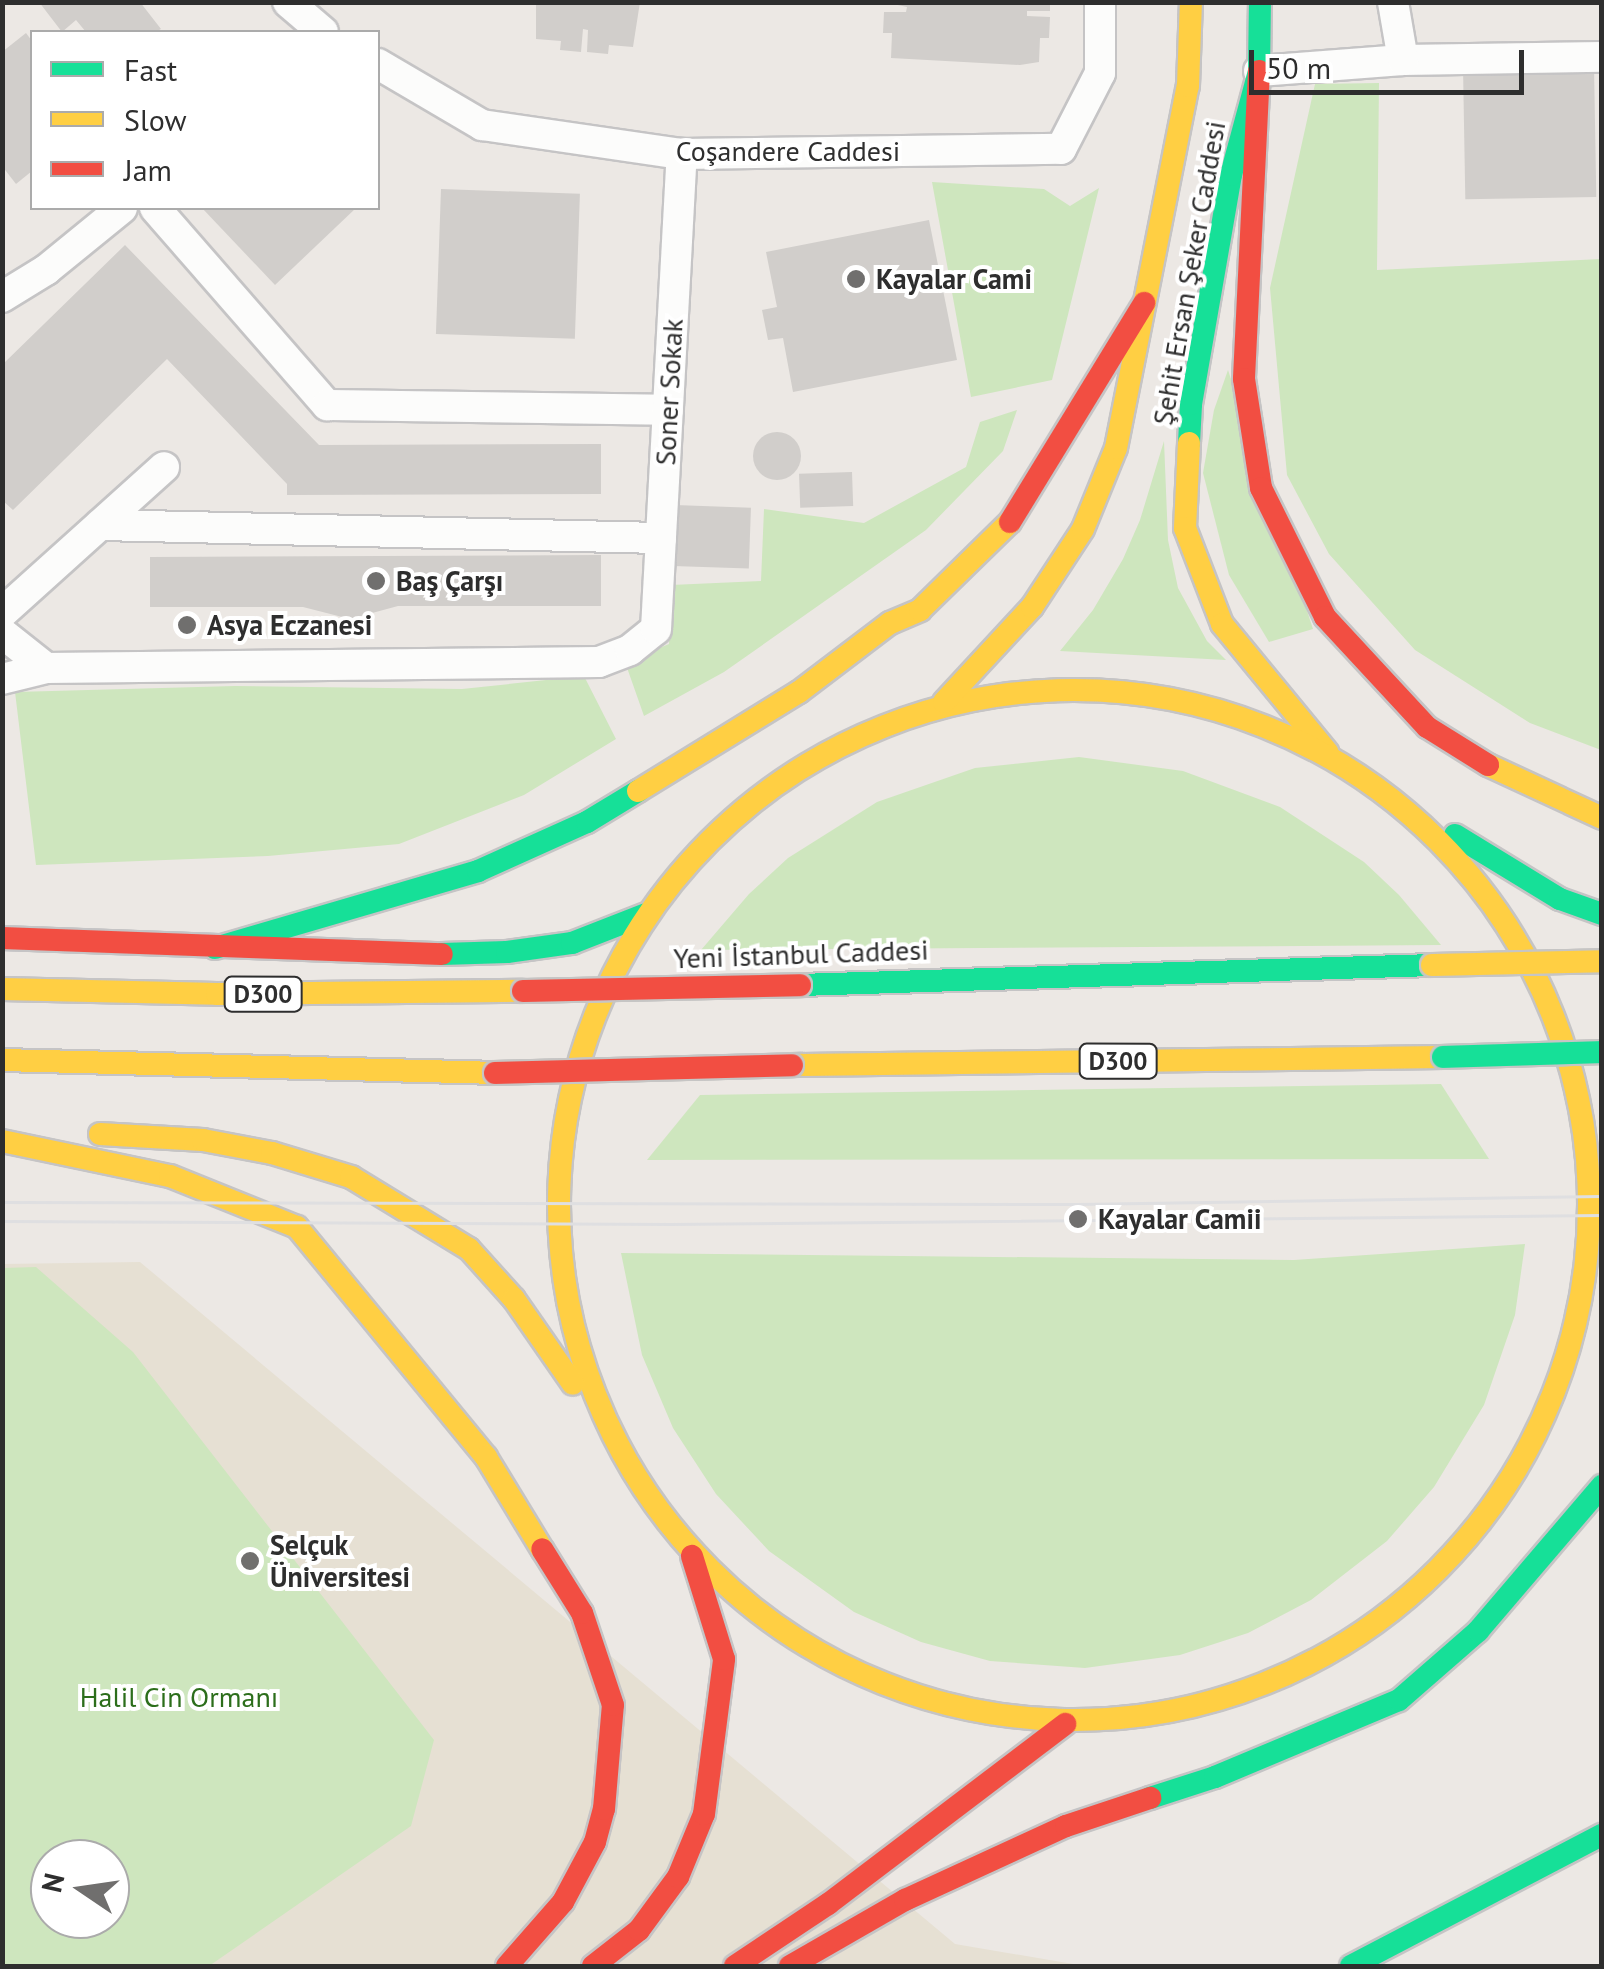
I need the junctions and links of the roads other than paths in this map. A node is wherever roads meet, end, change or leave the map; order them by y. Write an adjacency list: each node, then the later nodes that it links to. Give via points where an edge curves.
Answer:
1 (288, 2): 6 (street)
2 (1100, 2): 11 (street, Coşandere Caddesi, via 1100,73 1061,150)
3 (1191, 2): 15 (main road, Şehit Ersan Şeker Caddesi, via 1188,86)
4 (1260, 2): 10 (main road, Şehit Ersan Şeker Caddesi)
5 (1394, 2): 8 (street)
6 (321, 30)
7 (1602, 57): 8 (street)
8 (1403, 60): 10 (street)
9 (380, 65): 11 (street, Coşandere Caddesi, via 482,126)
10 (1259, 70): 25 (main road, Şehit Ersan Şeker Caddesi, via 1231,175 1192,404 1186,528 1222,624); 27 (main road, via 1244,378 1262,488 1325,616 1427,726)
11 (682, 154): 16 (street, Soner Sokak)
12 (120, 210): 14 (street)
13 (156, 210): 16 (street, via 328,404)
14 (2, 296)
15 (1144, 302): 24 (main road, Şehit Ersan Şeker Caddesi, via 1116,448 1083,529 1032,607); 31 (main road, via 1019,514 920,610 890,623 799,692 586,822 478,871)
16 (668, 410): 19 (street, Soner Sokak)
17 (164, 467): 18 (street)
18 (100, 524): 19 (street); 20 (street)
19 (661, 538): 22 (street, Soner Sokak, via 656,629 630,650 599,662)
20 (2, 613)
21 (2, 633): 22 (street)
22 (46, 668): 23 (street)
23 (2, 680)
24 (944, 702): 25 (main road, via 1030,688 1178,696 1254,718); 28 (main road, via 813,758 716,839)
25 (1327, 752): 26 (main road)
26 (1398, 800): 29 (main road, via 1560,899); 40 (main road, via 1482,886 1544,988 1581,1102 1591,1221 1573,1340)
27 (1602, 818)
28 (646, 914): 31 (main road, via 572,944 507,952); 39 (main road, via 584,1038 557,1173 567,1311)
29 (1602, 914)
30 (2, 938): 31 (main road)
31 (215, 948)
32 (1602, 961): 33 (main road, Yeni İstanbul Caddesi / D300, bridge, via 523,991)
33 (2, 990)
34 (1602, 1052): 35 (main road, D300, bridge, via 495,1074)
35 (2, 1060)
36 (2, 1132): 39 (main road, via 203,1140 352,1177 468,1249 514,1299)
37 (2, 1141): 45 (main road, via 170,1176 298,1228 486,1457 553,1566 582,1614 608,1686 612,1760 595,1842 563,1902)
38 (1592, 1346): 40 (main road)
39 (612, 1441): 42 (main road)
40 (1529, 1451): 43 (main road, via 1446,1565 1335,1653 1205,1707)
41 (1602, 1486): 48 (main road, via 1478,1630 1399,1700 1215,1777 1066,1826 905,1900)
42 (692, 1556): 43 (main road, via 799,1646 856,1672 926,1703); 46 (main road, via 724,1659 704,1814 678,1877 639,1930)
43 (1065, 1724): 47 (main road)
44 (1602, 1835): 49 (main road)
45 (507, 1966)
46 (593, 1966)
47 (735, 1966)
48 (790, 1966)
49 (1350, 1966)

